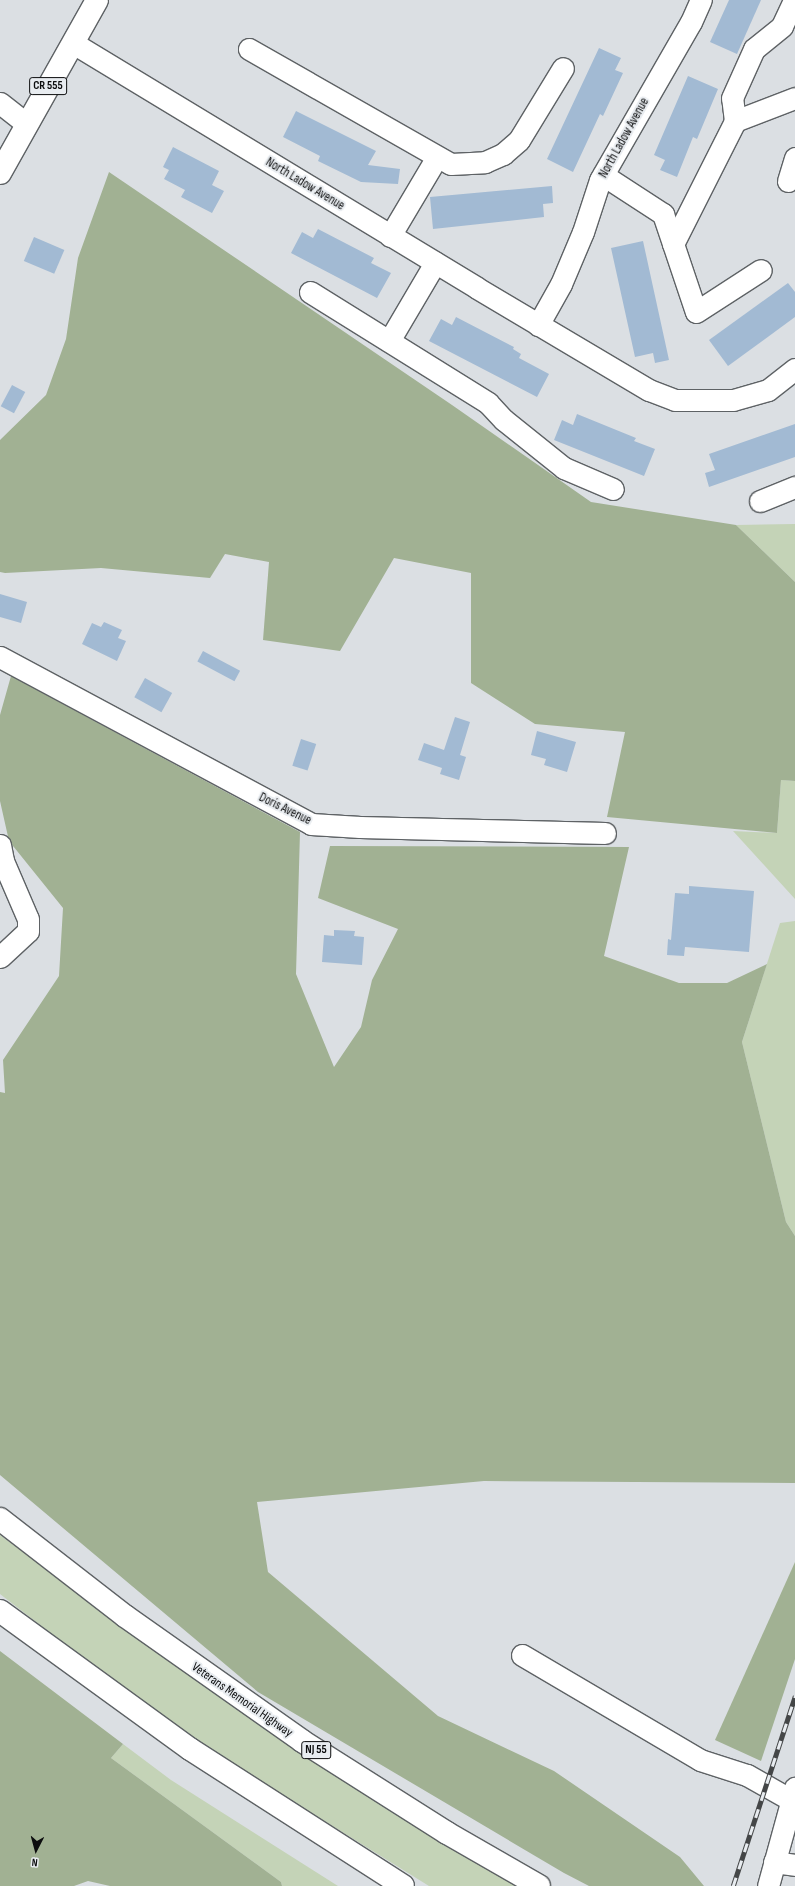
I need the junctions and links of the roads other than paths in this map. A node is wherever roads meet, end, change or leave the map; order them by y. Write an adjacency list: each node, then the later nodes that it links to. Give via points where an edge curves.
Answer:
1 (97, 0): 4 (main road, CR 555)
2 (701, 0): 14 (street, North Ladow Avenue, via 691,22)
3 (794, 0): 9 (street, via 782,26 754,49 732,98)
4 (73, 43): 10 (main road, CR 555); 16 (street, North Ladow Avenue)
5 (249, 49): 11 (street)
6 (563, 68): 11 (street, via 519,140 503,154 485,162 451,164)
7 (795, 98): 9 (street)
8 (0, 103): 10 (street)
9 (735, 121): 17 (street)
10 (27, 124): 13 (main road, CR 555)
11 (437, 157): 16 (street)
12 (795, 158): 15 (street)
13 (0, 173)
14 (602, 175): 17 (street, via 663,214); 21 (street, North Ladow Avenue, via 561,284)
15 (788, 181)
16 (390, 236): 18 (street, North Ladow Avenue)
17 (674, 244): 19 (street, via 696,312)
18 (435, 263): 21 (street, North Ladow Avenue); 22 (street)
19 (762, 270)
20 (310, 292): 22 (street)
21 (538, 325): 23 (street, North Ladow Avenue, via 649,390 675,400 733,400 768,390)
22 (389, 341): 25 (street, via 488,403 504,420 564,468)
23 (795, 369)
24 (795, 487): 26 (street)
25 (613, 489)
26 (760, 501)
27 (0, 657): 28 (street, Doris Avenue, via 311,824 360,828)
28 (605, 833)
29 (1, 857): 30 (street, via 28,919 28,931)
30 (0, 957)
31 (0, 1509): 33 (main road)
32 (0, 1519): 33 (main road, Veterans Memorial Highway / NJ 55)
33 (36, 1548): 40 (main road, Veterans Memorial Highway / NJ 55, via 125,1616 302,1741 447,1833)
34 (0, 1611): 39 (main road, via 190,1749)
35 (522, 1655): 36 (street, via 700,1760 747,1775)
36 (794, 1795): 37 (street)
37 (774, 1862): 38 (street); 41 (street)
38 (795, 1865)
39 (403, 1886)
40 (539, 1886)
41 (768, 1886)

